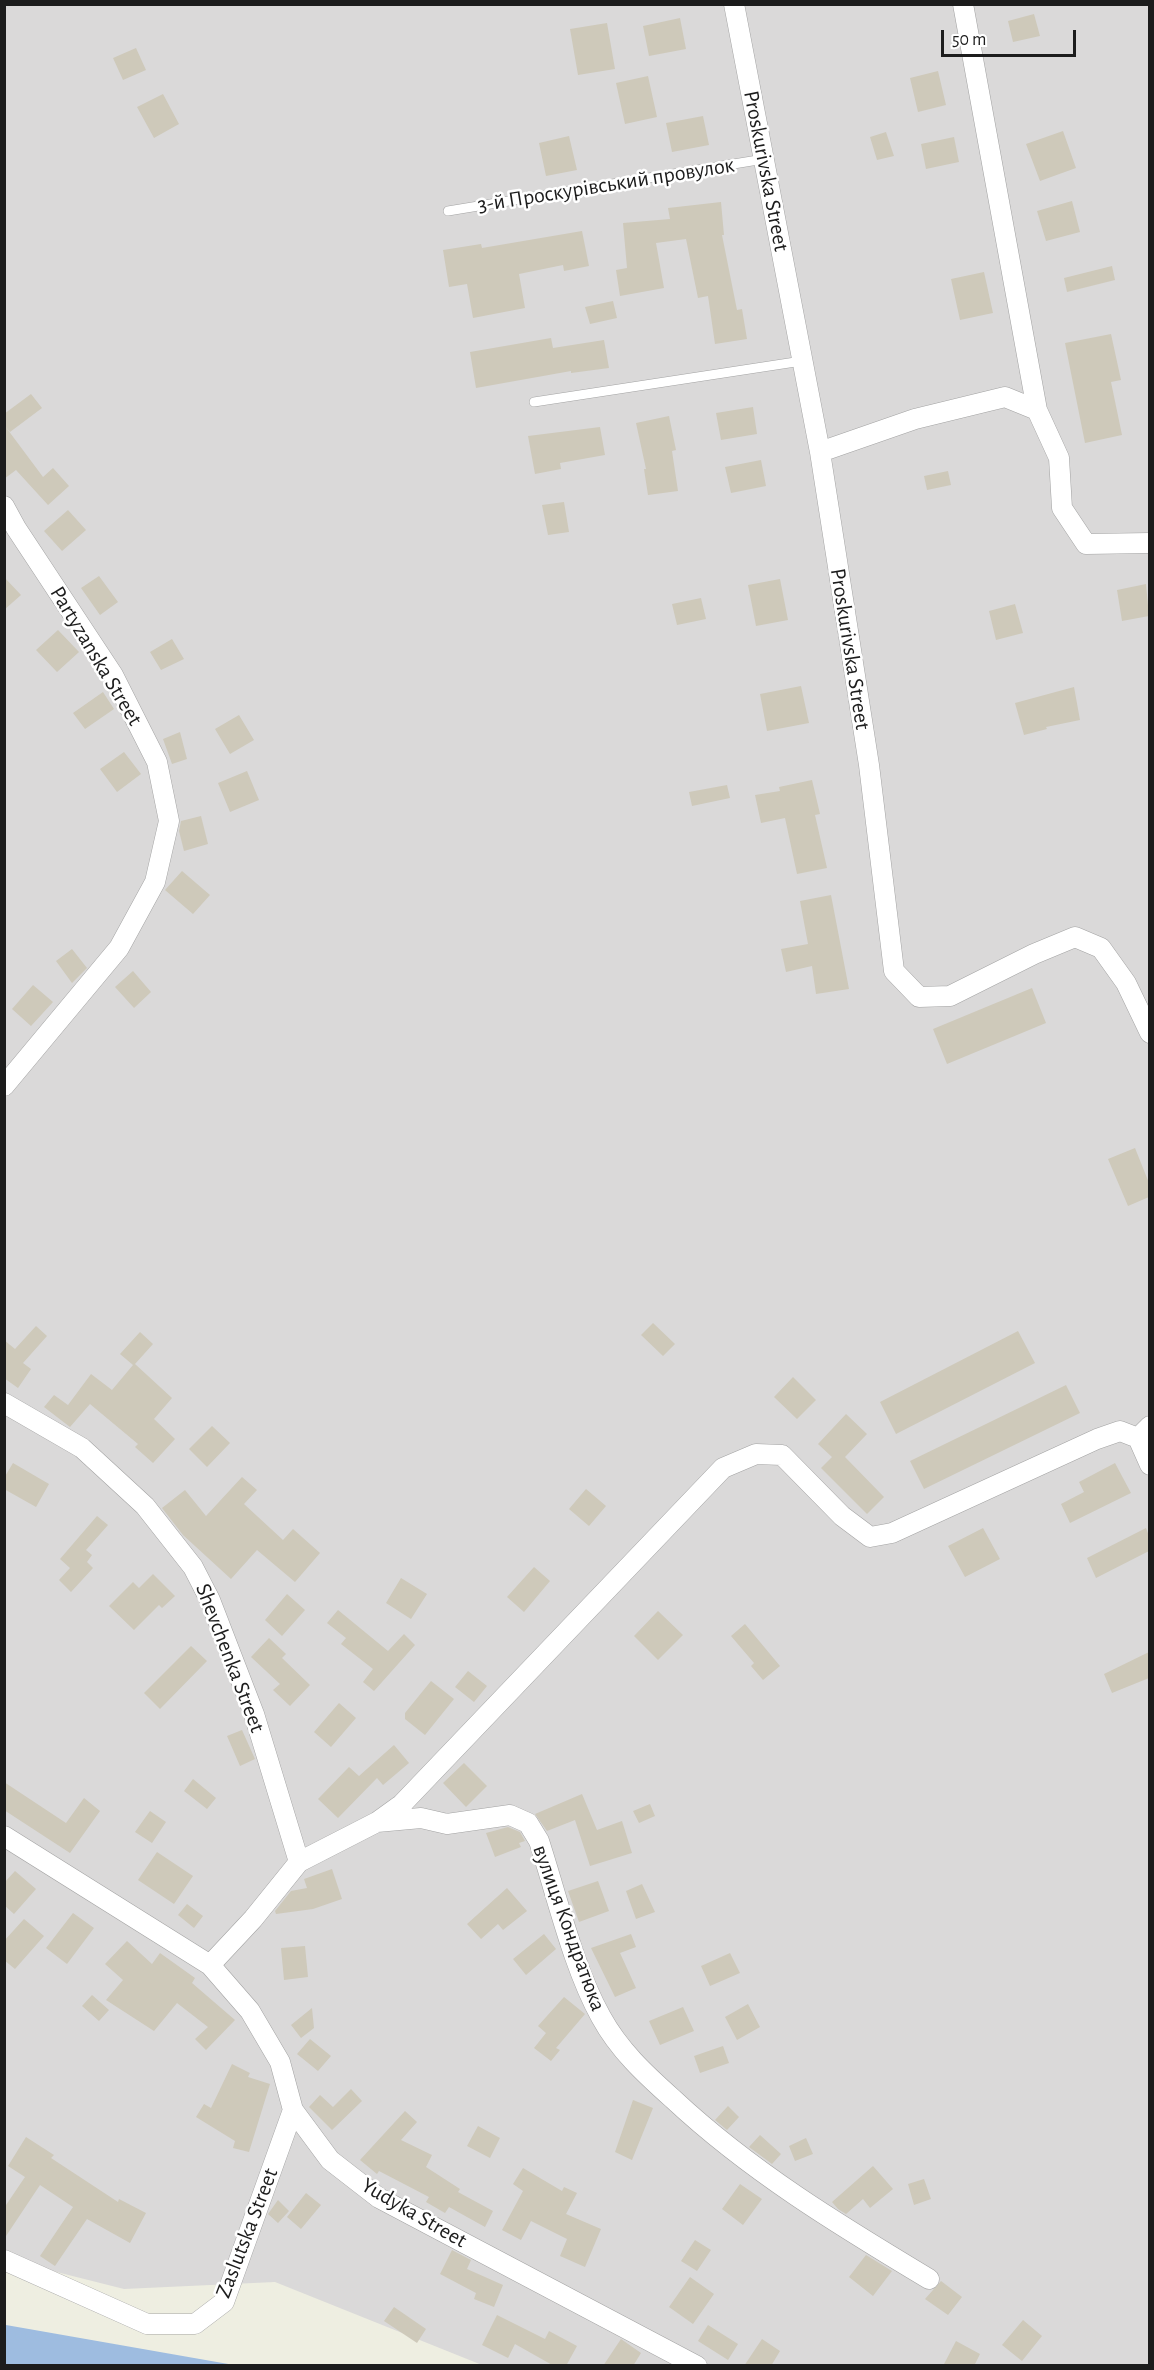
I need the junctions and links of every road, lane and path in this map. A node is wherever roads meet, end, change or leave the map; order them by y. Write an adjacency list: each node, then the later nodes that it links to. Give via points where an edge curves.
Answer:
1 (734, 4): 3 (street, Proskurivska Street)
2 (963, 4): 7 (street)
3 (764, 159): 4 (lane, 3-й Проскурівський провулок); 5 (street, Proskurivska Street)
4 (448, 211)
5 (802, 361): 6 (lane); 8 (street, Proskurivska Street)
6 (534, 402)
7 (1037, 410): 8 (street, via 1005,397 915,418); 10 (street, via 1059,458 1062,508 1086,544)
8 (820, 452): 11 (street, Proskurivska Street, via 868,765 894,971 920,997 950,996 1075,937 1101,948 1126,983)
9 (4, 506): 12 (street, Partyzanska Street, via 113,675 157,762 169,821 155,882 119,948)
10 (1149, 543)
11 (1149, 1033)
12 (4, 1086)
13 (4, 1403): 18 (street, Shevchenka Street, via 82,1448 145,1506 193,1567 210,1600 254,1714)
14 (1144, 1432): 15 (street); 16 (street, via 1120,1431 1097,1439 892,1533 870,1536 842,1516 782,1455 756,1454 723,1468 402,1804)
15 (1149, 1465)
16 (377, 1822): 18 (street); 22 (street, вулиця Кондратюка, via 421,1818 447,1824 510,1815 528,1824 539,1841 581,1971 597,2007 630,2059 718,2139 826,2218)
17 (4, 1836): 19 (street, Yudyka Street)
18 (299, 1862): 19 (street, via 254,1919)
19 (210, 1965): 20 (street, Yudyka Street, via 250,2011 280,2062)
20 (293, 2110): 21 (street, Zaslutska Street, via 224,2302 195,2324 147,2324); 23 (street, Yudyka Street, via 330,2160 379,2198)
21 (4, 2260)
22 (929, 2278)
23 (697, 2366)

